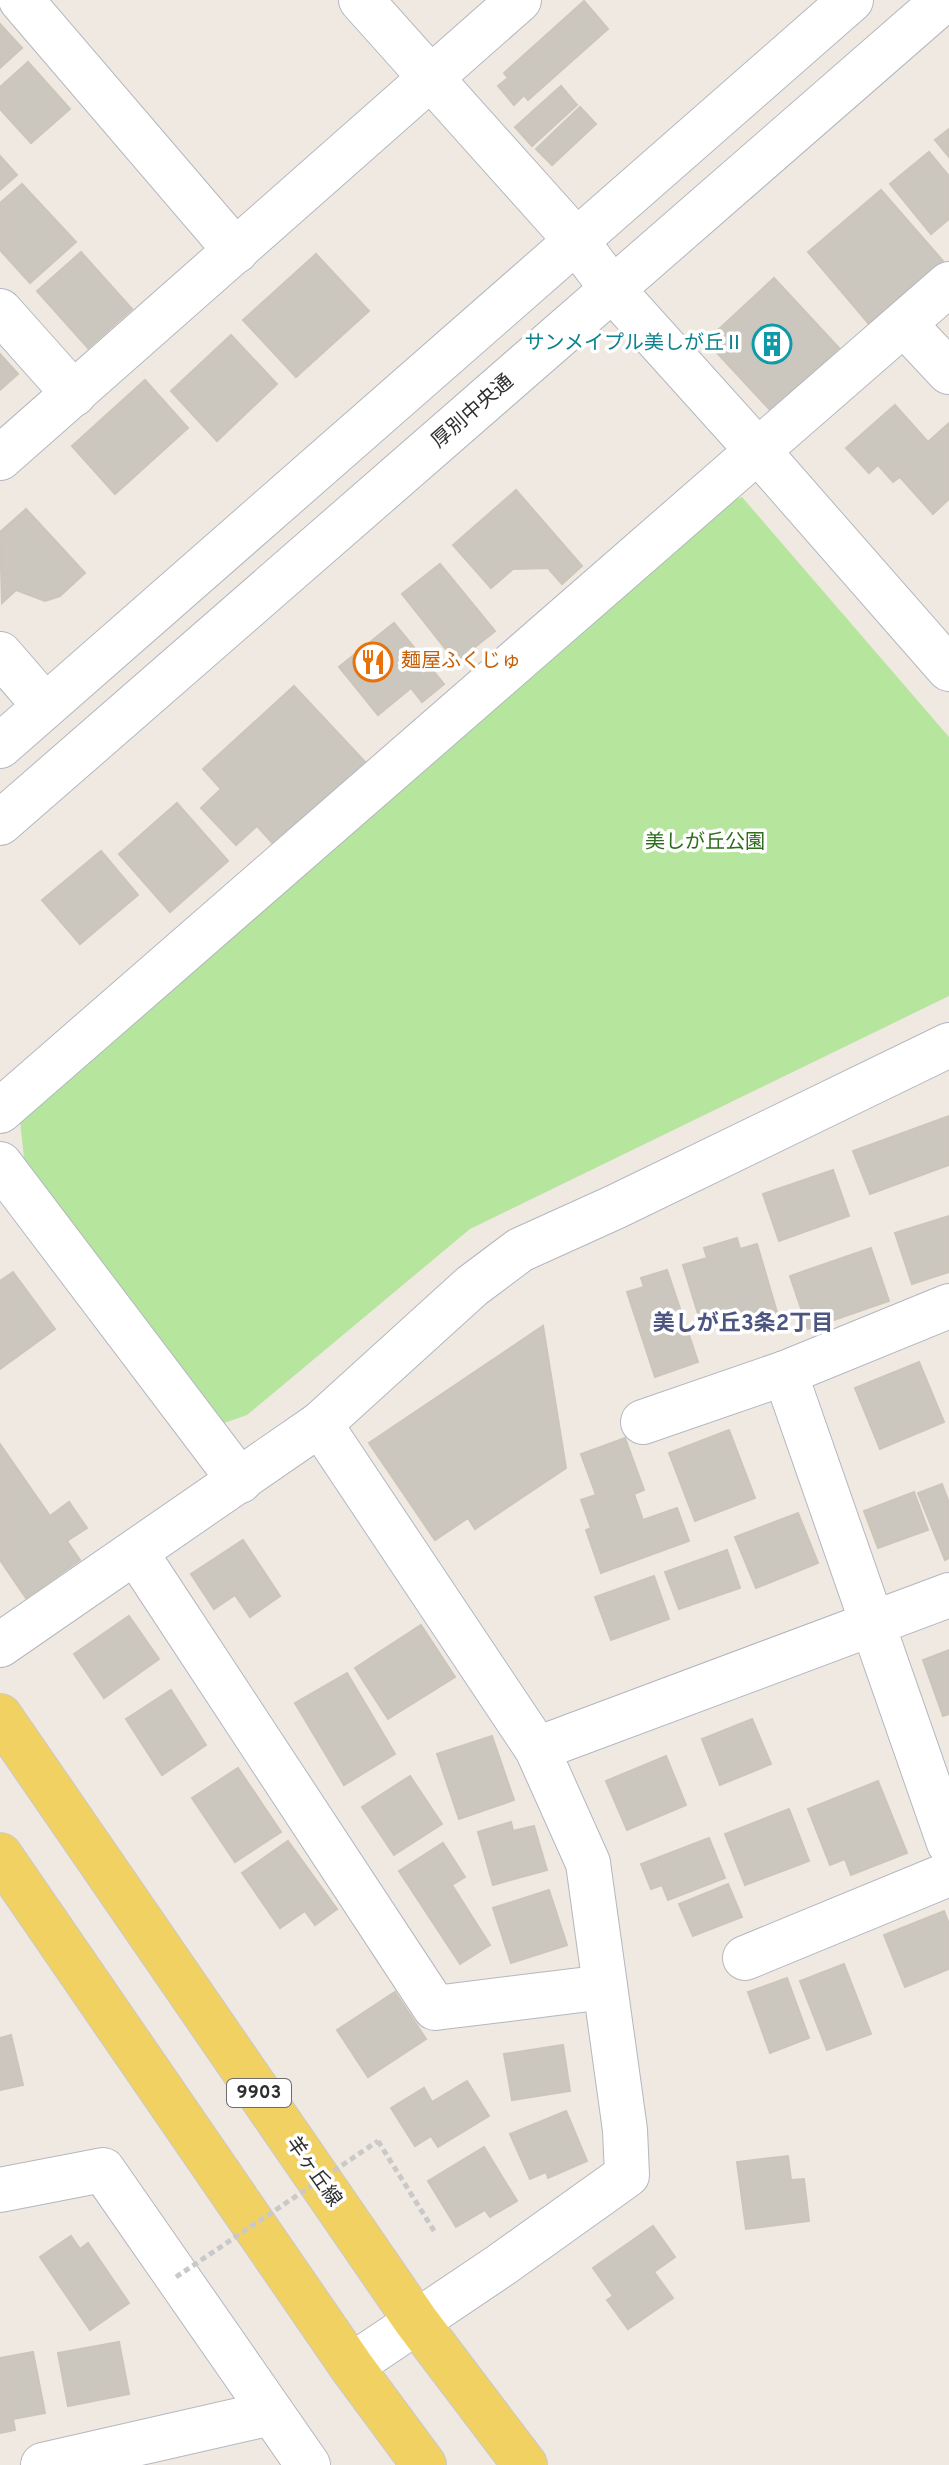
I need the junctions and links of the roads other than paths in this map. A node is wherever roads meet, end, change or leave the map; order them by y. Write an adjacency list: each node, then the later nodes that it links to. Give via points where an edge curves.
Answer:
1 (21, 0): 8 (street)
2 (361, 0): 6 (street)
3 (519, 0): 6 (street)
4 (851, 0): 7 (street)
5 (944, 0): 10 (street, 厚別中央通)
6 (431, 80): 7 (street); 8 (street)
7 (575, 239): 10 (street); 19 (street)
8 (236, 251): 14 (street)
9 (949, 284): 12 (street)
10 (613, 290): 15 (street); 21 (street, 厚別中央通)
11 (0, 311): 14 (street)
12 (904, 324): 13 (street); 15 (street)
13 (949, 372)
14 (74, 394): 16 (street)
15 (758, 451): 18 (street); 23 (street)
16 (0, 458)
17 (0, 654): 19 (street)
18 (949, 669)
19 (45, 706): 20 (street)
20 (0, 746)
21 (0, 823)
22 (949, 1045): 28 (street, via 520,1250 472,1286)
23 (0, 1111)
24 (0, 1164): 29 (street)
25 (949, 1306): 26 (street)
26 (785, 1373): 27 (street); 32 (street)
27 (643, 1422)
28 (320, 1424): 29 (street); 35 (street)
29 (240, 1481): 30 (street)
30 (136, 1553): 33 (street); 40 (street, via 435,2008)
31 (949, 1595): 32 (street)
32 (873, 1625): 35 (street); 36 (street)
33 (0, 1645)
34 (0, 1716): 42 (main road, 羊ヶ丘線 / 9903)
35 (537, 1749): 40 (street, via 588,1863)
36 (949, 1843)
37 (0, 1855): 43 (main road)
38 (949, 1874): 39 (street)
39 (745, 1958)
40 (605, 1987): 42 (street, via 627,2175)
41 (0, 2190): 44 (street, via 103,2170)
42 (416, 2321): 43 (street); 48 (main road, 羊ヶ丘線 / 9903)
43 (351, 2366): 47 (main road)
44 (271, 2413): 45 (street); 46 (street)
45 (43, 2465)
46 (308, 2465)
47 (424, 2465)
48 (525, 2465)

